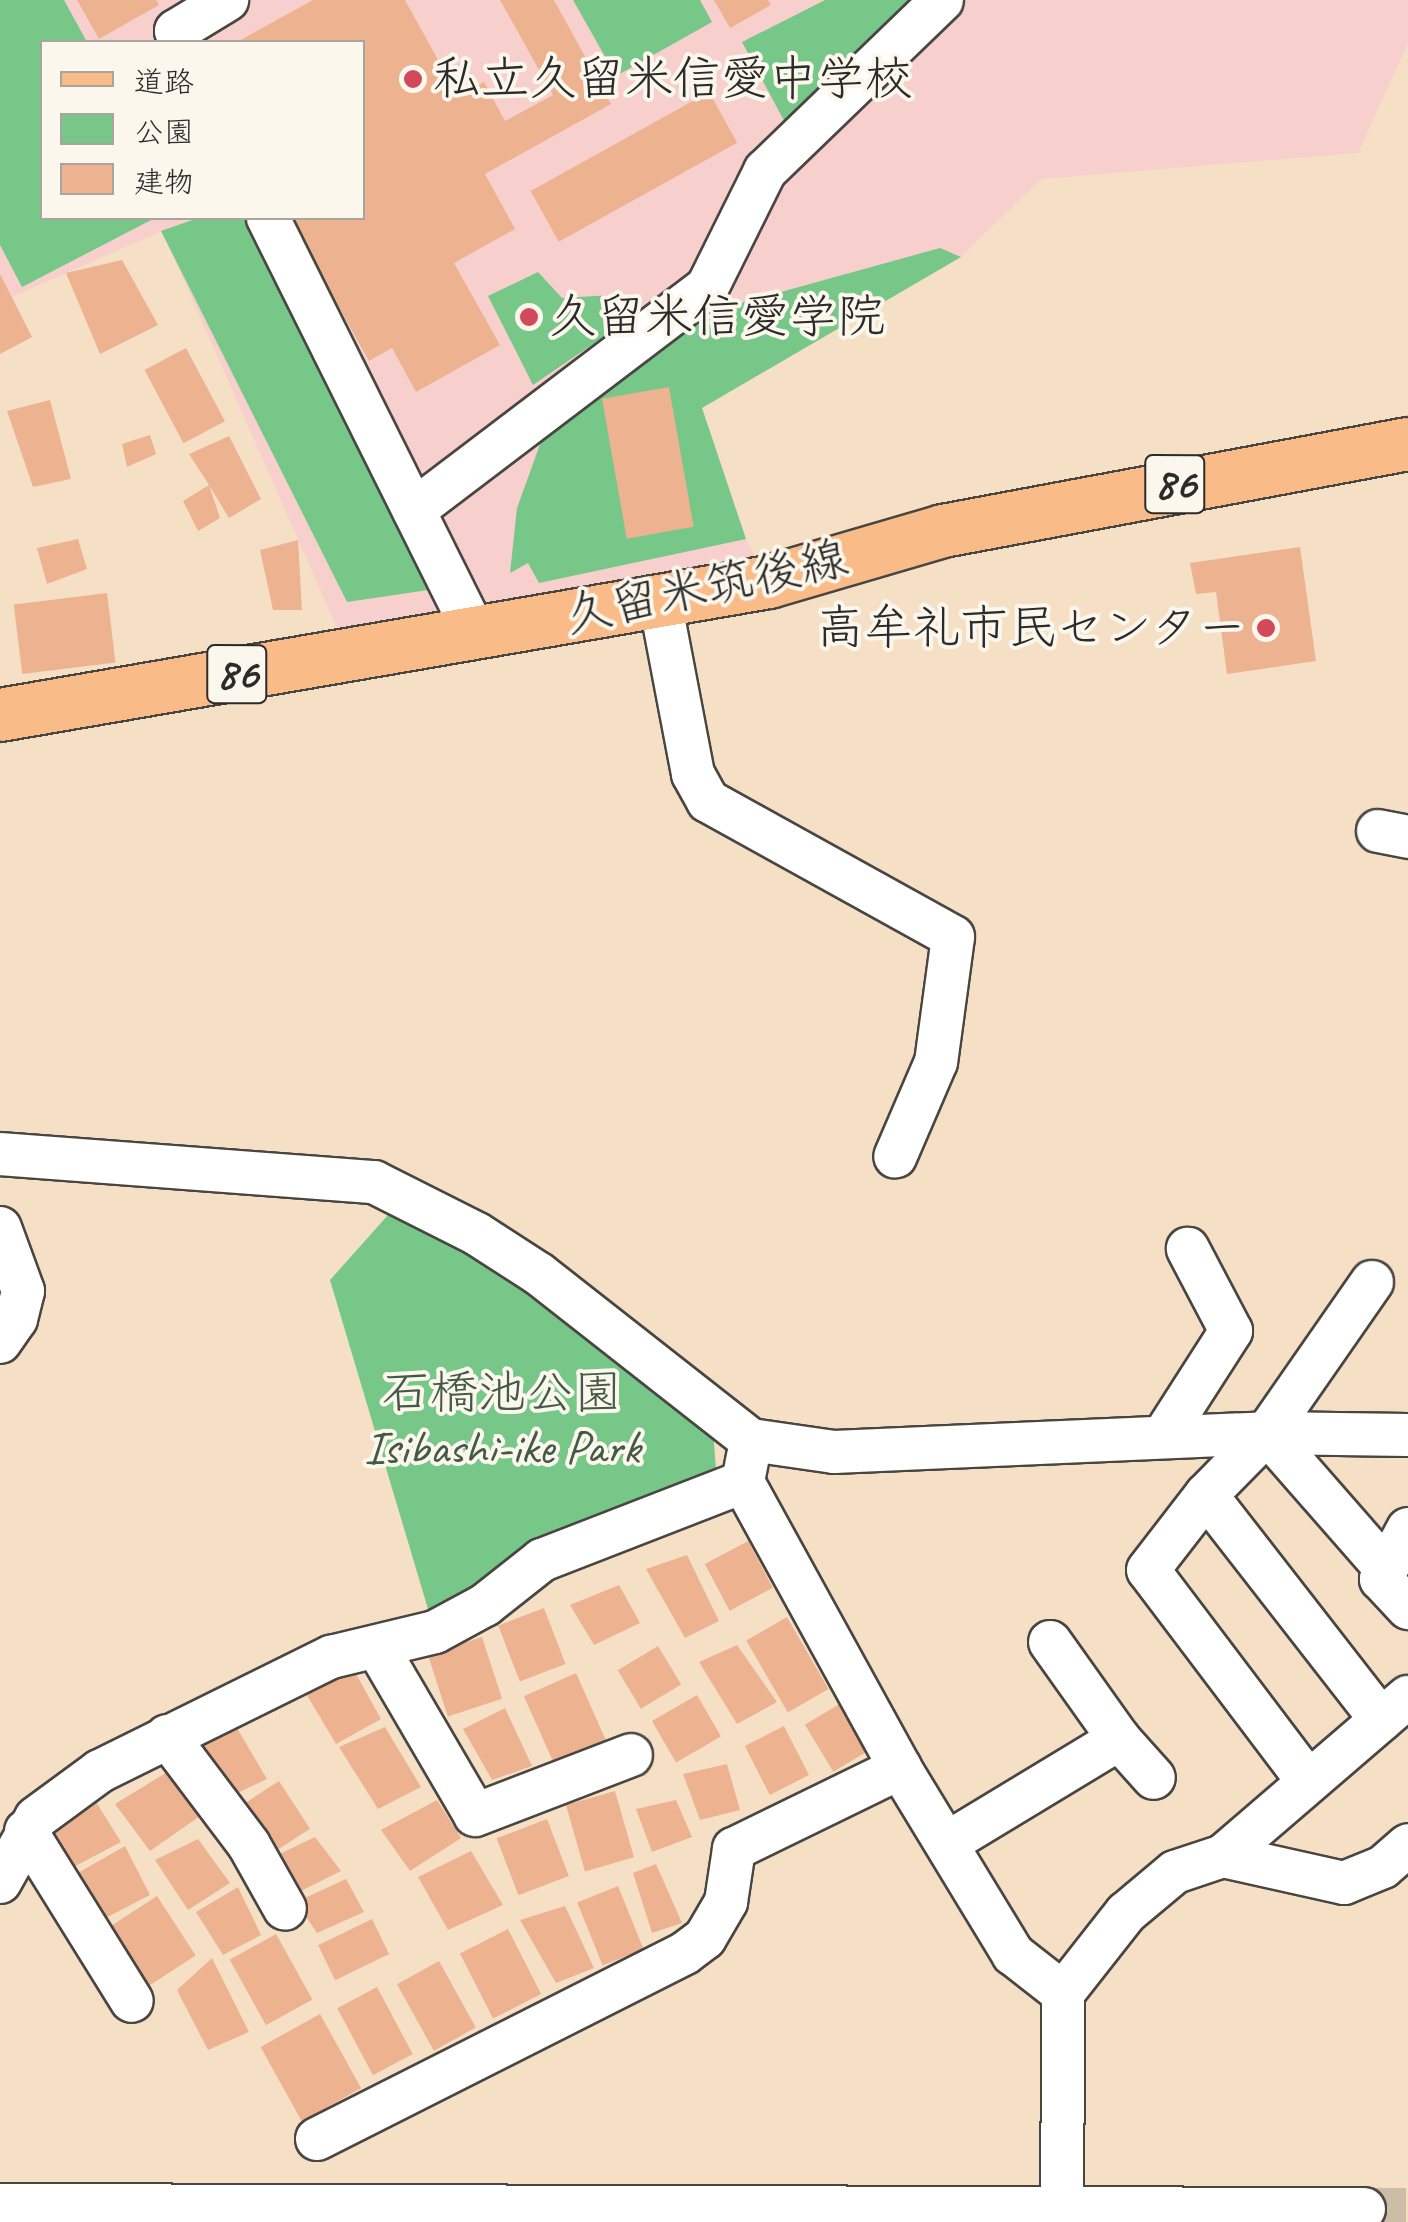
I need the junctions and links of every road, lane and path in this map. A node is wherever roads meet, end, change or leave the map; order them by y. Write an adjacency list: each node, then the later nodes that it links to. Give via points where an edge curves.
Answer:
1 (227, 0): 3 (street, via 176,32)
2 (942, 0): 6 (street, via 765,170 708,288)
3 (180, 40)
4 (269, 220): 6 (street)
5 (1408, 444): 7 (main road, 久留米筑後線 / 86, via 962,528 770,582)
6 (414, 510): 8 (street)
7 (660, 601): 8 (main road, 久留米筑後線 / 86); 11 (street, via 693,774 708,801 953,937 936,1062)
8 (475, 633): 9 (main road, 久留米筑後線 / 86)
9 (1, 708)
10 (0, 1154): 19 (street, via 374,1182 539,1274)
11 (896, 1157)
12 (0, 1228): 15 (street, via 23,1291 16,1319)
13 (1188, 1249): 18 (street, via 1231,1331)
14 (1372, 1282): 16 (street)
15 (0, 1342)
16 (1267, 1433): 17 (street); 18 (street); 21 (street); 23 (street)
17 (1408, 1435)
18 (1163, 1437): 19 (street, via 834,1452)
19 (751, 1440): 20 (street)
20 (743, 1482): 26 (street, via 542,1560 485,1605 436,1632); 31 (street)
21 (1206, 1495): 27 (street); 33 (street, via 1148,1570)
22 (1408, 1529): 23 (street)
23 (1386, 1568): 24 (street, via 1381,1579)
24 (1408, 1608)
25 (1050, 1642): 29 (street)
26 (376, 1647): 28 (street, via 331,1656); 30 (street, via 475,1815)
27 (1394, 1709): 33 (street)
28 (167, 1736): 34 (street, via 100,1771); 39 (street, via 249,1846)
29 (1119, 1739): 32 (street); 35 (street)
30 (631, 1755)
31 (900, 1768): 35 (street); 42 (street, via 734,1849 726,1902 705,1938 684,1953)
32 (1154, 1778)
33 (1307, 1780): 37 (street)
34 (26, 1832): 38 (street); 41 (street)
35 (949, 1842): 40 (street, via 1013,1954)
36 (1408, 1846): 37 (street, via 1382,1867 1344,1883)
37 (1223, 1856): 40 (street, via 1175,1872 1126,1913)
38 (0, 1882)
39 (285, 1909)
40 (1063, 1993): 45 (street)
41 (132, 2001)
42 (317, 2138)
43 (0, 2205): 45 (street)
44 (1364, 2209): 45 (street)
45 (1062, 2216)

